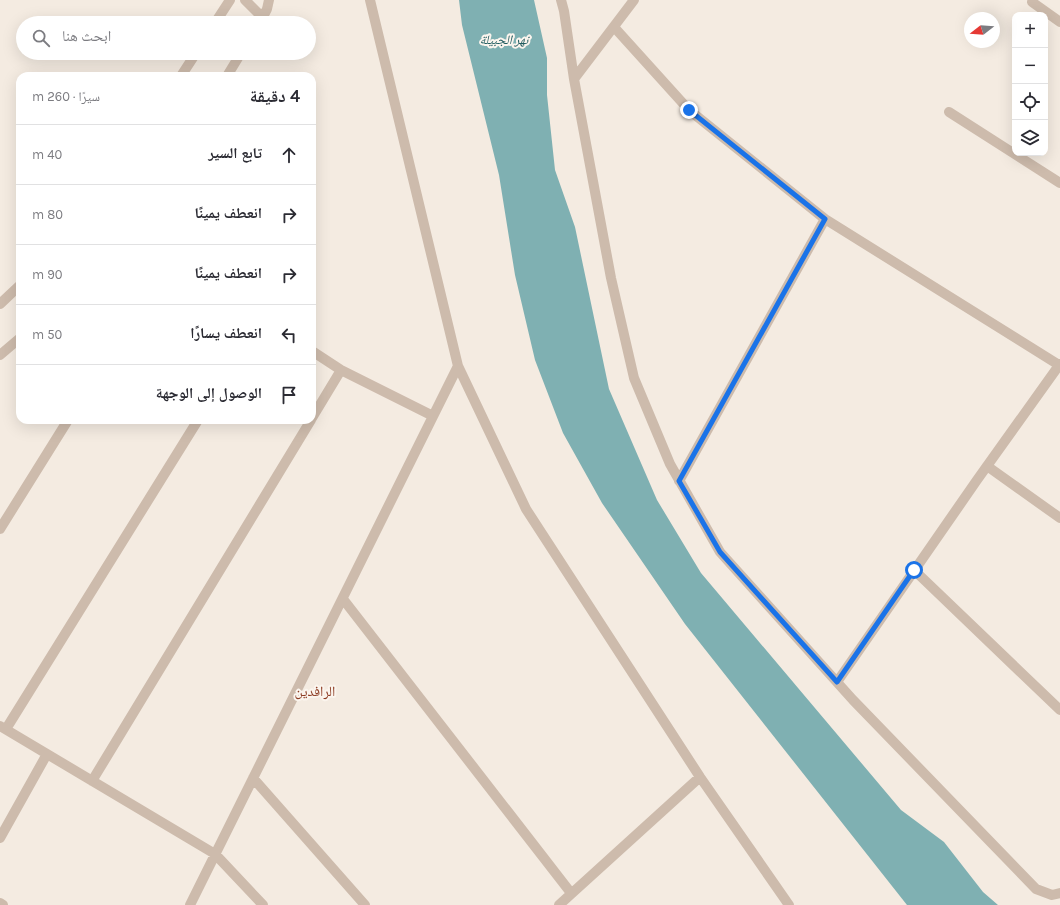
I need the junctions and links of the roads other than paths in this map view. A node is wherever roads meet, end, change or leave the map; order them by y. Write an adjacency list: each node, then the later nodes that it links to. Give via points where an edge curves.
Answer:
1 (230, 0): 8 (street)
2 (245, 0): 9 (street)
3 (269, 0): 10 (street)
4 (370, 0): 27 (street)
5 (561, 0): 17 (street)
6 (634, 0): 12 (street)
7 (1032, 2): 11 (street)
8 (220, 16)
9 (258, 16)
10 (263, 16)
11 (1060, 22)
12 (614, 27): 17 (street); 20 (street, via 689,110)
13 (191, 60): 15 (street)
14 (237, 60): 16 (street)
15 (184, 72)
16 (229, 72)
17 (574, 79): 35 (street, via 610,278 634,378)
18 (949, 112): 19 (street)
19 (1060, 183)
20 (825, 219): 26 (street); 35 (street)
21 (16, 289): 22 (street)
22 (0, 304)
23 (16, 341): 25 (street)
24 (316, 354): 28 (street)
25 (0, 355)
26 (1060, 365): 34 (street)
27 (458, 366): 30 (street); 44 (street, via 526,509)
28 (341, 370): 29 (street); 30 (street)
29 (316, 411)
30 (433, 416): 39 (street)
31 (66, 424): 37 (street)
32 (195, 424): 42 (street)
33 (308, 424): 46 (street)
34 (987, 466): 36 (street); 38 (street)
35 (679, 481): 40 (street, via 720,552)
36 (1060, 518)
37 (0, 529)
38 (914, 570): 40 (street); 41 (street)
39 (343, 599): 45 (street); 49 (street)
40 (837, 682): 50 (street, via 1036,890 1052,895)
41 (1060, 710)
42 (3, 728): 43 (street)
43 (47, 754): 46 (street); 47 (street)
44 (700, 777): 49 (street); 52 (street)
45 (253, 778): 48 (street); 56 (street)
46 (92, 781): 48 (street)
47 (0, 838)
48 (215, 854): 54 (street); 55 (street)
49 (571, 893): 57 (street)
50 (1060, 893)
51 (0, 903): 53 (street)
52 (787, 904)
53 (3, 905)
54 (190, 905)
55 (263, 905)
56 (365, 905)
57 (559, 905)

